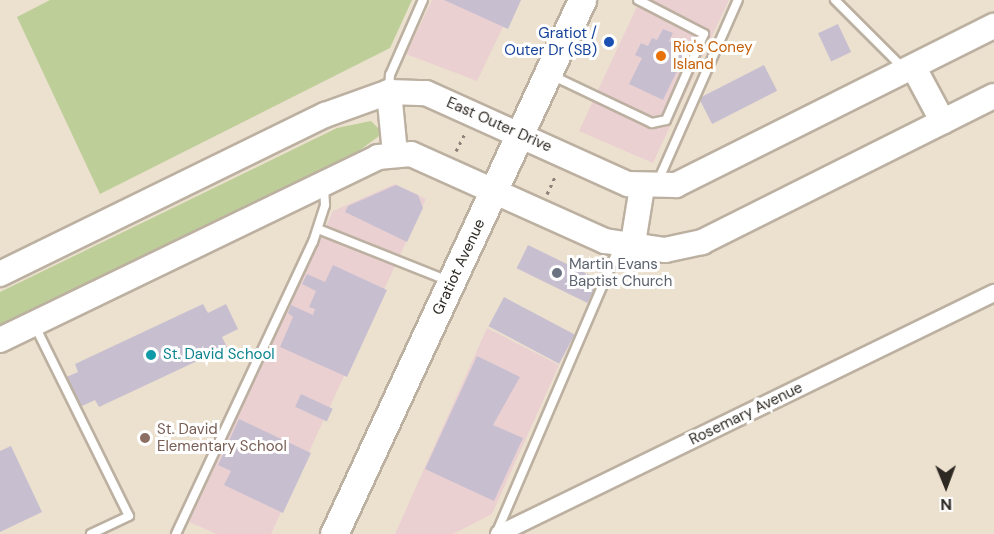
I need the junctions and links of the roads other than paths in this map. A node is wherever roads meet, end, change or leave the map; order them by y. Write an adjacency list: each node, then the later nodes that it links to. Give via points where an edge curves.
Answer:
1 (423, 0): 9 (lane, via 390,75)
2 (582, 0): 8 (main road, Gratiot Avenue)
3 (638, 0): 8 (lane, via 704,34 666,120 652,123)
4 (738, 0): 15 (lane)
5 (835, 0): 7 (lane)
6 (994, 26): 7 (street)
7 (910, 70): 11 (street); 15 (street, via 699,178)
8 (548, 74): 12 (main road, Gratiot Avenue)
9 (389, 92): 12 (street, East Outer Drive, via 426,93); 13 (street); 19 (street, East Outer Drive, via 325,116)
10 (994, 96): 11 (street)
11 (943, 122): 18 (street, via 702,242 665,250)
12 (521, 135): 15 (street, East Outer Drive); 16 (main road, Gratiot Avenue)
13 (395, 153): 14 (street); 16 (street, via 438,163)
14 (324, 183): 17 (lane); 22 (street)
15 (649, 187): 18 (street)
16 (496, 189): 18 (street); 20 (main road, Gratiot Avenue)
17 (318, 229): 20 (lane); 25 (lane)
18 (626, 247): 27 (lane)
19 (0, 274)
20 (451, 282): 26 (main road, Gratiot Avenue)
21 (994, 293): 27 (street, Rosemary Avenue)
22 (33, 324): 23 (street); 24 (lane, via 129,516)
23 (0, 340)
24 (91, 534)
25 (176, 534)
26 (334, 534)
27 (497, 534)

